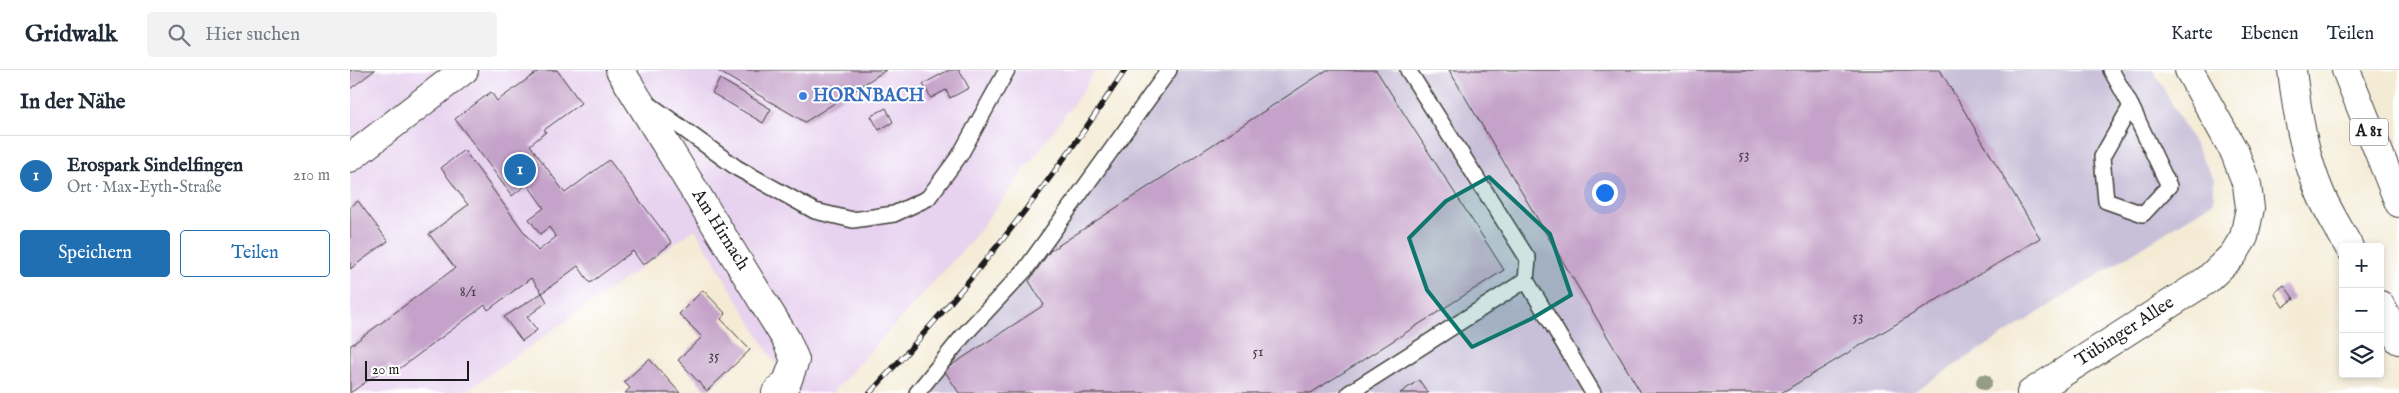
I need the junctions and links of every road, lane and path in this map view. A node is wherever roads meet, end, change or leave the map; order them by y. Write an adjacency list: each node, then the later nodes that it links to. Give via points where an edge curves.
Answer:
1 (464, 70): 12 (main road)
2 (620, 70): 10 (main road, Am Hirnach)
3 (1006, 70): 10 (lane, via 960,155 928,198 894,214 853,220 815,211 737,168)
4 (1169, 70): 19 (lane, via 1024,270 963,336)
5 (1408, 70): 15 (lane, via 1528,259)
6 (2111, 70): 11 (lane)
7 (2189, 70): 22 (main road, Tübinger Allee, via 2235,153 2247,185 2250,208 2244,237 2233,255 2207,280)
8 (2292, 70): 14 (main road, via 2298,117 2308,156 2321,195)
9 (2346, 70): 13 (main road, A 81)
10 (636, 95): 18 (main road, Am Hirnach, via 786,339 795,360 787,382)
11 (2131, 106): 11 (lane, via 2102,156 2106,201 2142,214 2169,186)
12 (350, 158)
13 (2399, 203)
14 (2347, 243)
15 (1526, 280): 20 (lane); 21 (lane)
16 (2384, 312): 17 (main road)
17 (2399, 340)
18 (776, 393)
19 (917, 393)
20 (1349, 393)
21 (1593, 393)
22 (2031, 393)

